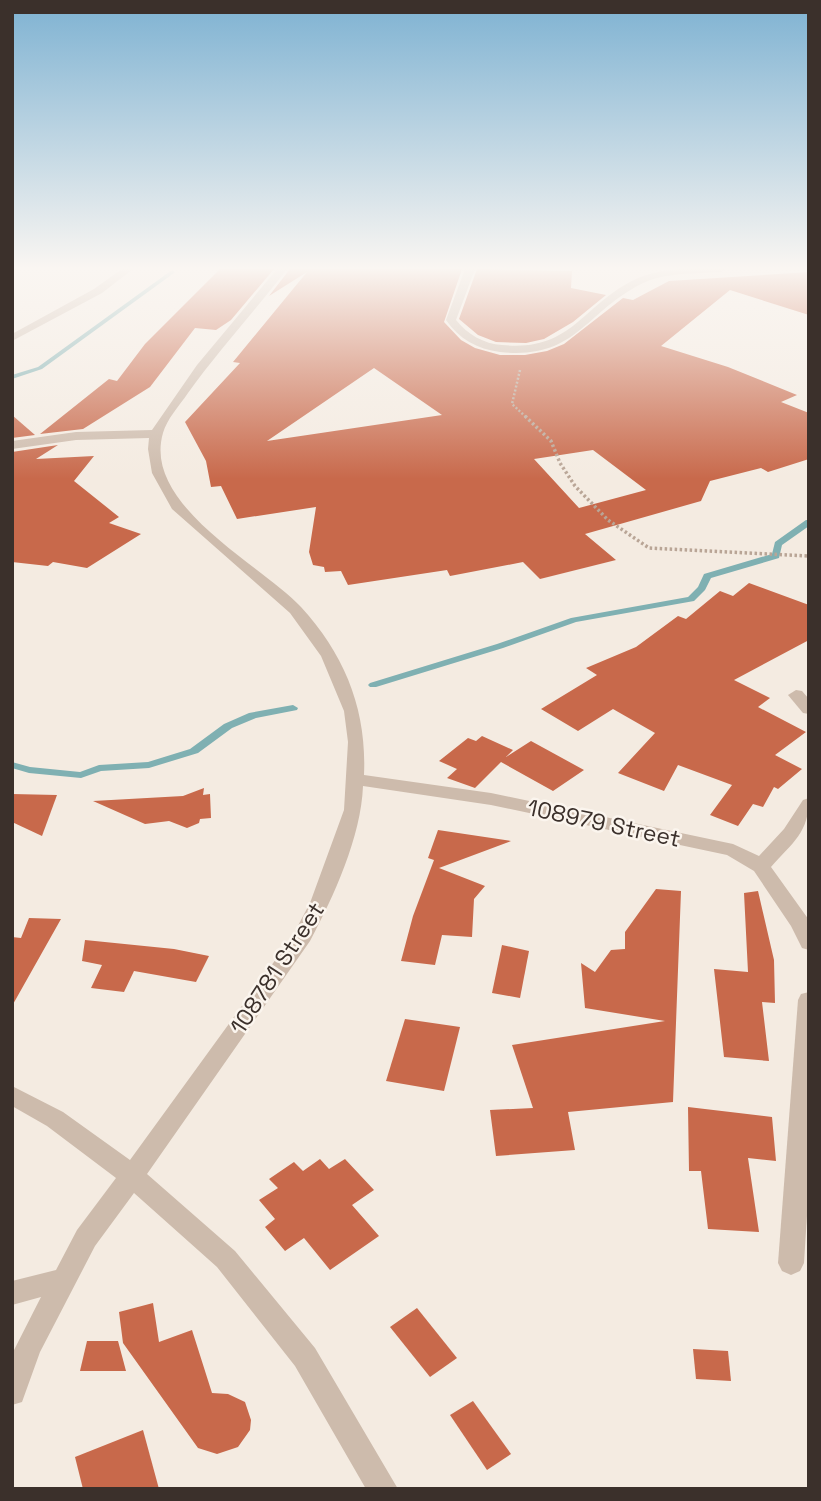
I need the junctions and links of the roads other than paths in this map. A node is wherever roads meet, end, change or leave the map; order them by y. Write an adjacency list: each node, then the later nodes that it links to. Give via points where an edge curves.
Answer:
1 (224, 339): 4 (street)
2 (472, 339): 3 (street, via 519,352)
3 (564, 339)
4 (155, 433): 5 (street, via 76,436); 8 (street, 108781 Street, via 161,486 170,499 295,610 329,655 352,711 357,742)
5 (12, 445)
6 (796, 695): 7 (street)
7 (809, 709)
8 (353, 779): 10 (street, 108979 Street, via 491,799 711,844); 14 (street, 108781 Street, via 353,810 338,858 300,941)
9 (809, 804): 10 (street, via 791,833)
10 (761, 866): 11 (street, 108979 Street)
11 (809, 943)
12 (809, 1000): 15 (street)
13 (12, 1095): 14 (street, via 54,1119)
14 (131, 1175): 16 (street, 108781 Street); 19 (street, via 226,1259 262,1301 305,1357)
15 (791, 1263)
16 (62, 1280): 17 (street); 18 (street, 108781 Street)
17 (12, 1293)
18 (12, 1392)
19 (383, 1489)

